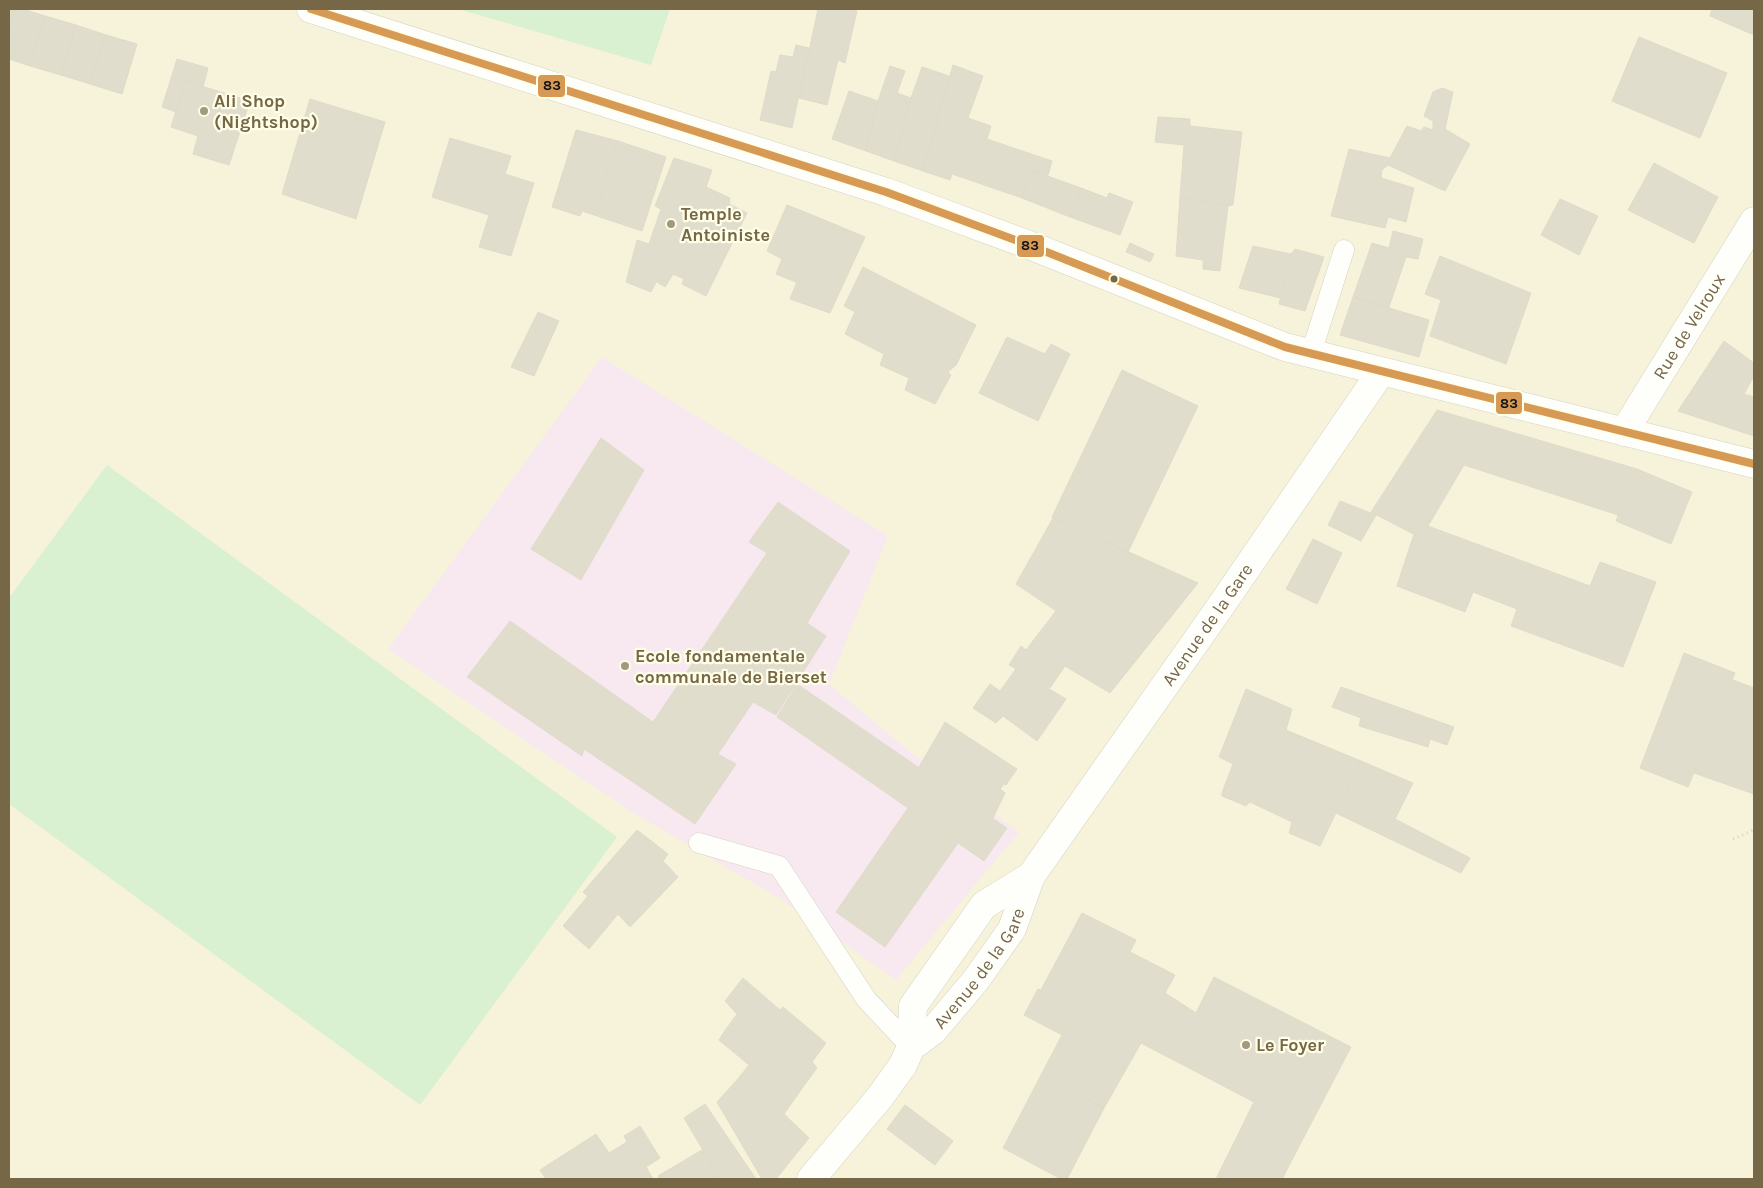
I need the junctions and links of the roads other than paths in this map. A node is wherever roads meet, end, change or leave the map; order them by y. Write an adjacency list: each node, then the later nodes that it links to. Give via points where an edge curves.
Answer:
1 (311, 9): 4 (main road, via 886,192)
2 (1754, 222): 6 (main road, Rue de Velroux)
3 (1344, 250): 4 (lane)
4 (1311, 354): 5 (main road)
5 (1381, 372): 6 (main road); 9 (main road, Avenue de la Gare)
6 (1624, 432): 7 (main road)
7 (1754, 464)
8 (699, 843): 10 (lane, via 779,866 866,999)
9 (1031, 876): 10 (main road, Avenue de la Gare, via 1012,929 976,980 933,1031); 10 (main road, Avenue de la Gare, via 984,905 913,1006)
10 (911, 1047): 11 (main road, Avenue de la Gare, via 903,1065 880,1098)
11 (811, 1179)

